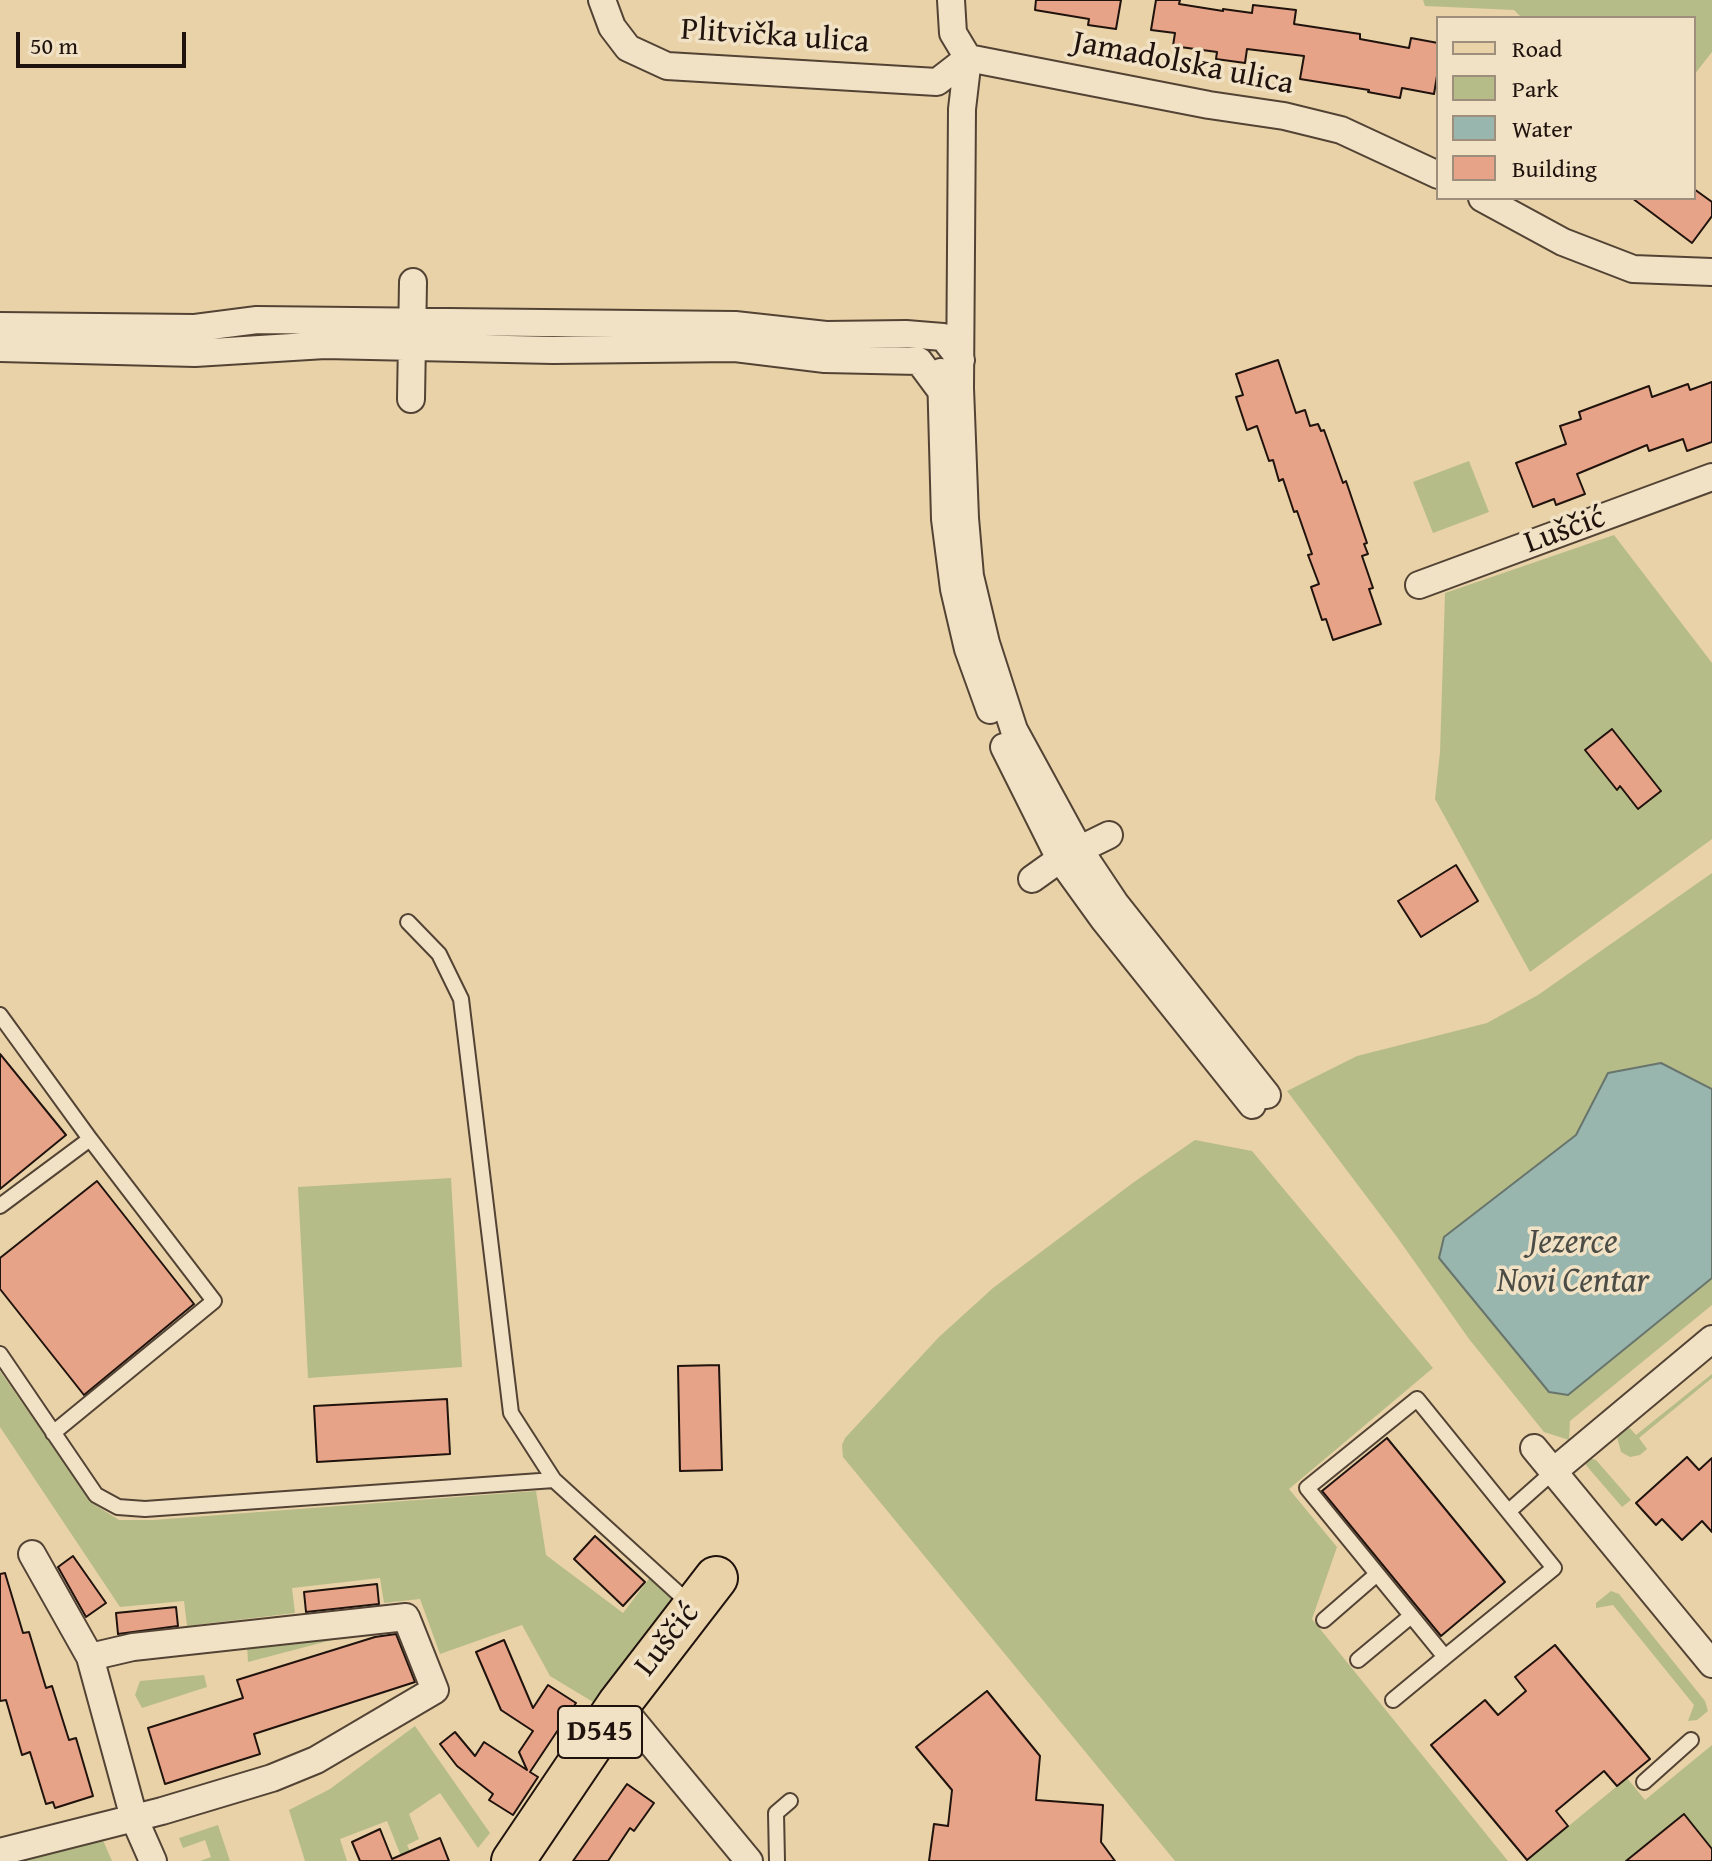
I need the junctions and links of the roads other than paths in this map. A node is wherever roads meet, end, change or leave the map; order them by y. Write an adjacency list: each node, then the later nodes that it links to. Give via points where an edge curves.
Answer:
1 (602, 0): 3 (street, Plitvička ulica, via 612,27 628,48 667,66 937,82)
2 (951, 0): 3 (street, via 953,33)
3 (968, 58): 4 (street, Jamadolska ulica, via 1341,130); 8 (street, via 962,109)
4 (1436, 174)
5 (1486, 200): 6 (street, via 1563,242 1633,269)
6 (1712, 272)
7 (413, 282): 10 (street)
8 (960, 287): 11 (street); 13 (street)
9 (0, 326): 10 (street, via 195,328 257,320)
10 (412, 336): 11 (street, via 735,325 826,335); 12 (street, via 195,353); 14 (street); 16 (street)
11 (943, 337): 13 (street); 14 (street); 15 (street)
12 (0, 348)
13 (961, 360): 20 (street, via 970,576 1014,730)
14 (919, 361): 15 (street)
15 (939, 388): 20 (street, via 945,519 968,649 1025,794)
16 (411, 399)
17 (1712, 477): 18 (street, Luščić)
18 (1419, 585)
19 (1109, 835): 20 (street)
20 (1070, 854): 21 (street); 24 (street, via 1115,903)
21 (1032, 879)
22 (408, 922): 32 (lane, via 439,954 461,999 511,1413)
23 (0, 1015): 25 (lane)
24 (1260, 1100)
25 (90, 1139): 26 (lane); 29 (lane, via 214,1301)
26 (0, 1206)
27 (1712, 1339): 31 (street)
28 (0, 1354): 29 (lane)
29 (53, 1433): 32 (lane, via 96,1495 118,1507)
30 (1534, 1448): 31 (street)
31 (1554, 1471): 33 (lane); 42 (street)
32 (554, 1480): 36 (lane)
33 (1509, 1511): 35 (lane, via 1417,1399 1307,1488); 40 (lane, via 1554,1568)
34 (32, 1554): 39 (street)
35 (1377, 1574): 37 (lane); 38 (lane)
36 (705, 1592): 44 (main road, Luščić / D545)
37 (1411, 1616): 40 (lane); 41 (lane)
38 (1324, 1620)
39 (90, 1657): 48 (street); 48 (street, via 133,1647 406,1617 435,1690 316,1760)
40 (1445, 1657): 43 (lane)
41 (1358, 1660)
42 (1712, 1664)
43 (1393, 1700)
44 (619, 1704): 51 (main road, Luščić / D545); 52 (street)
45 (1691, 1740): 46 (lane)
46 (1644, 1782)
47 (790, 1801): 53 (lane, via 776,1813)
48 (134, 1818): 49 (street); 50 (street)
49 (0, 1852)
50 (153, 1861)
51 (513, 1861)
52 (749, 1861)
53 (777, 1861)

